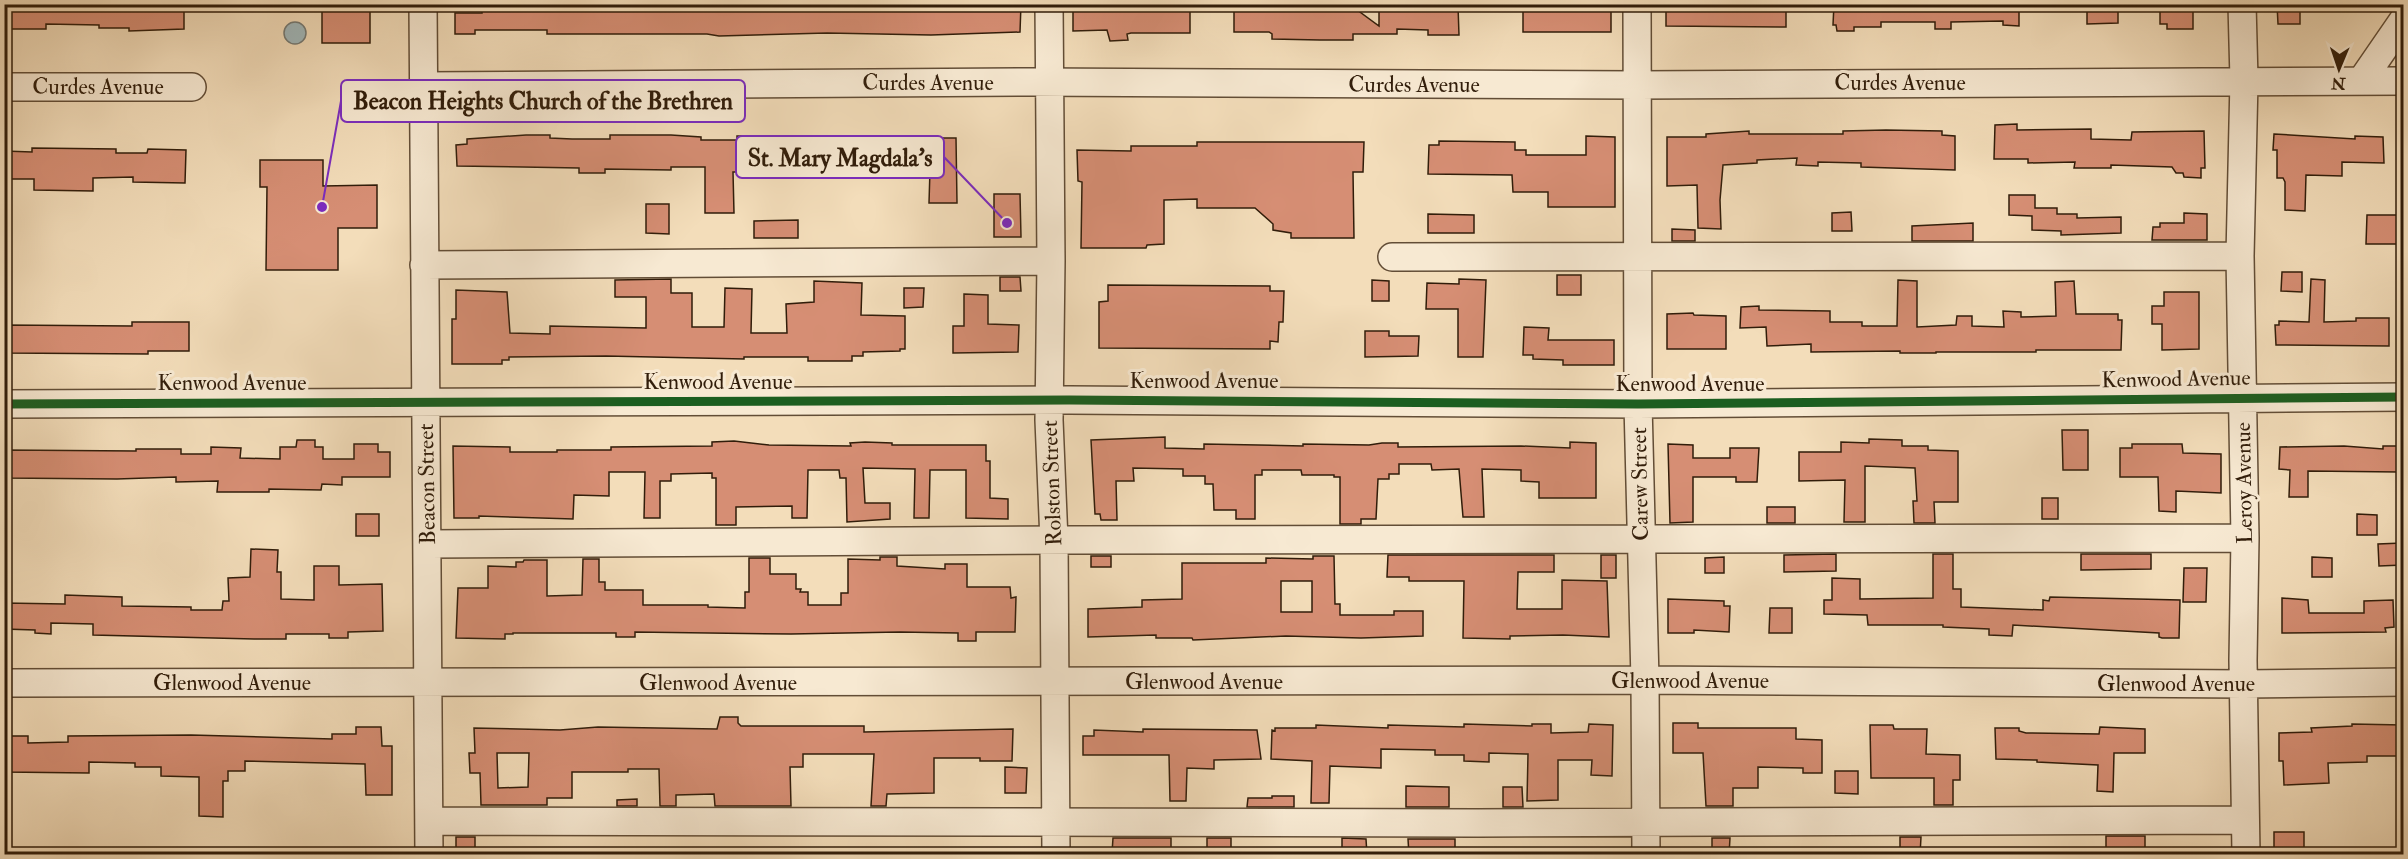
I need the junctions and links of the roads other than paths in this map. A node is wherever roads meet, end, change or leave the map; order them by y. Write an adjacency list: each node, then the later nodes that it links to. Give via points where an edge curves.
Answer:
1 (423, 4): 11 (street, Beacon Street)
2 (1049, 4): 9 (street, Rolston Street)
3 (1637, 4): 10 (street, Carew Street)
4 (2242, 4): 6 (street, Leroy Avenue)
5 (2403, 19): 7 (street)
6 (2244, 80): 7 (street, Curdes Avenue); 10 (street, Curdes Avenue); 14 (street, Leroy Avenue)
7 (2362, 80): 8 (street, Curdes Avenue)
8 (2403, 81)
9 (1048, 83): 10 (street, Curdes Avenue); 11 (street, Curdes Avenue); 17 (street, Rolston Street)
10 (1638, 85): 16 (street, Carew Street)
11 (424, 86): 18 (street, Beacon Street)
12 (4, 87): 13 (street, Curdes Avenue)
13 (192, 87)
14 (2240, 256): 16 (street); 20 (street, Leroy Avenue)
15 (1392, 257): 16 (street)
16 (1638, 258): 24 (street, Carew Street)
17 (1051, 261): 18 (street); 21 (street, Rolston Street)
18 (424, 265): 22 (street, Beacon Street)
19 (2403, 397): 20 (street, Kenwood Avenue)
20 (2242, 398): 24 (street, Kenwood Avenue); 25 (street, Leroy Avenue)
21 (1050, 400): 22 (street, Kenwood Avenue); 24 (street, Kenwood Avenue); 27 (street, Rolston Street)
22 (425, 403): 23 (street, Kenwood Avenue); 28 (street, Beacon Street)
23 (4, 404)
24 (1638, 404): 26 (street, Carew Street)
25 (2245, 538): 26 (street); 34 (street, Leroy Avenue)
26 (1641, 540): 27 (street); 29 (street, Carew Street)
27 (1054, 541): 28 (street); 31 (street, Rolston Street)
28 (429, 544): 30 (street, Beacon Street)
29 (1645, 681): 31 (street, Glenwood Avenue); 34 (street, Glenwood Avenue); 37 (street, Carew Street)
30 (429, 682): 31 (street, Glenwood Avenue); 33 (street, Glenwood Avenue); 36 (street, Beacon Street)
31 (1055, 682): 38 (street, Rolston Street)
32 (2403, 682): 34 (street, Glenwood Avenue)
33 (4, 683)
34 (2244, 684): 35 (street, Leroy Avenue)
35 (2245, 820): 37 (street); 42 (street, Leroy Avenue)
36 (430, 821): 38 (street); 39 (street, Beacon Street)
37 (1646, 822): 38 (street); 41 (street, Carew Street)
38 (1056, 823): 40 (street, Rolston Street)
39 (429, 855)
40 (1056, 855)
41 (1646, 855)
42 (2246, 855)

